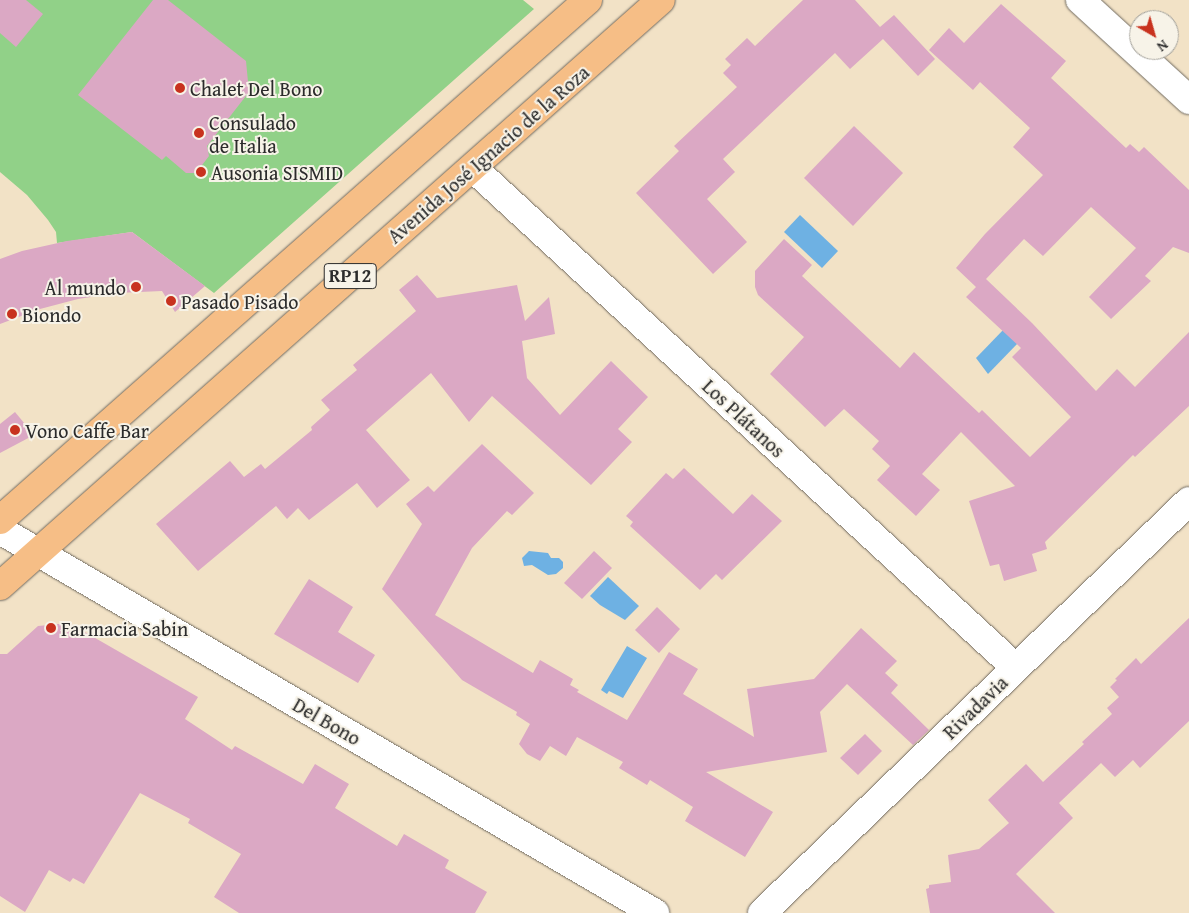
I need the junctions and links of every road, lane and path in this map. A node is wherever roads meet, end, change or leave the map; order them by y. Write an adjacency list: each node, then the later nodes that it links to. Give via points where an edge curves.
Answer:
1 (588, 0): 7 (main road, RP12)
2 (661, 0): 5 (main road, Avenida José Ignacio de la Roza / RP12)
3 (1080, 0): 4 (street)
4 (1189, 100)
5 (473, 168): 9 (main road, Avenida José Ignacio de la Roza / RP12); 11 (street, Los Plátanos)
6 (1189, 501): 11 (street, Rivadavia)
7 (0, 520)
8 (0, 530): 9 (street, Del Bono)
9 (38, 552): 10 (main road, Avenida José Ignacio de la Roza / RP12); 12 (street, Del Bono)
10 (0, 586)
11 (1016, 668): 13 (street, Rivadavia)
12 (655, 913)
13 (762, 913)

